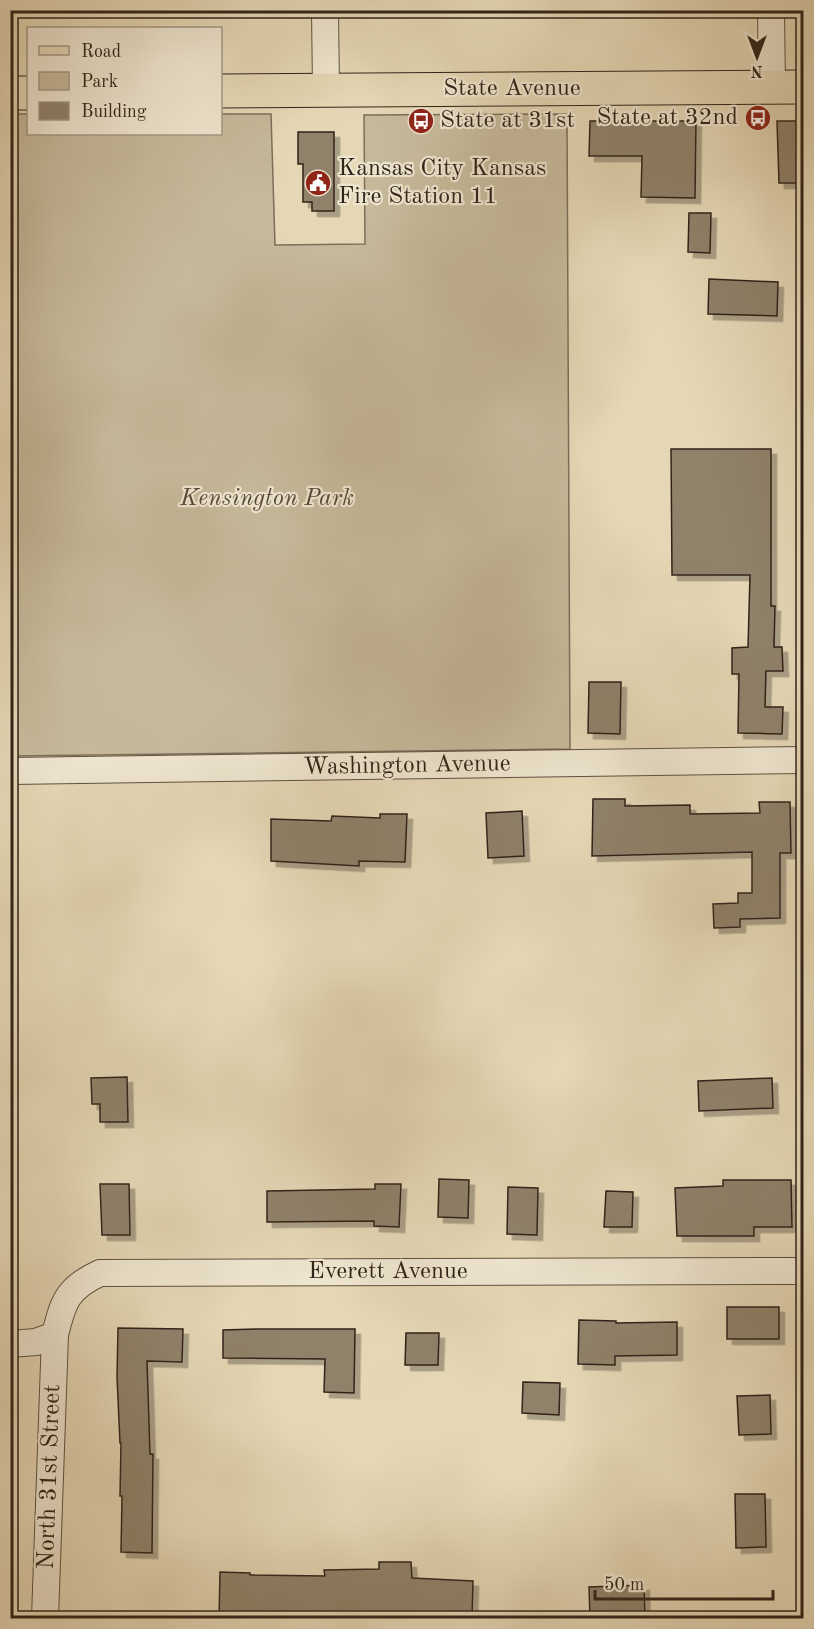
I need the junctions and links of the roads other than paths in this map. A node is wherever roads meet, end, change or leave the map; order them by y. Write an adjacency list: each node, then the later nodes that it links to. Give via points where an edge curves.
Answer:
1 (325, 10): 4 (street)
2 (771, 10): 3 (street)
3 (788, 87): 4 (main road, State Avenue)
4 (326, 90): 5 (main road, State Avenue)
5 (222, 91)
6 (10, 93): 7 (main road)
7 (27, 93)
8 (804, 760): 9 (street, Washington Avenue)
9 (11, 773)
10 (804, 1271): 11 (street, Everett Avenue, via 100,1273 81,1282 63,1305)
11 (55, 1335): 12 (street, via 36,1342); 13 (street, North 31st Street)
12 (10, 1344)
13 (45, 1618)

